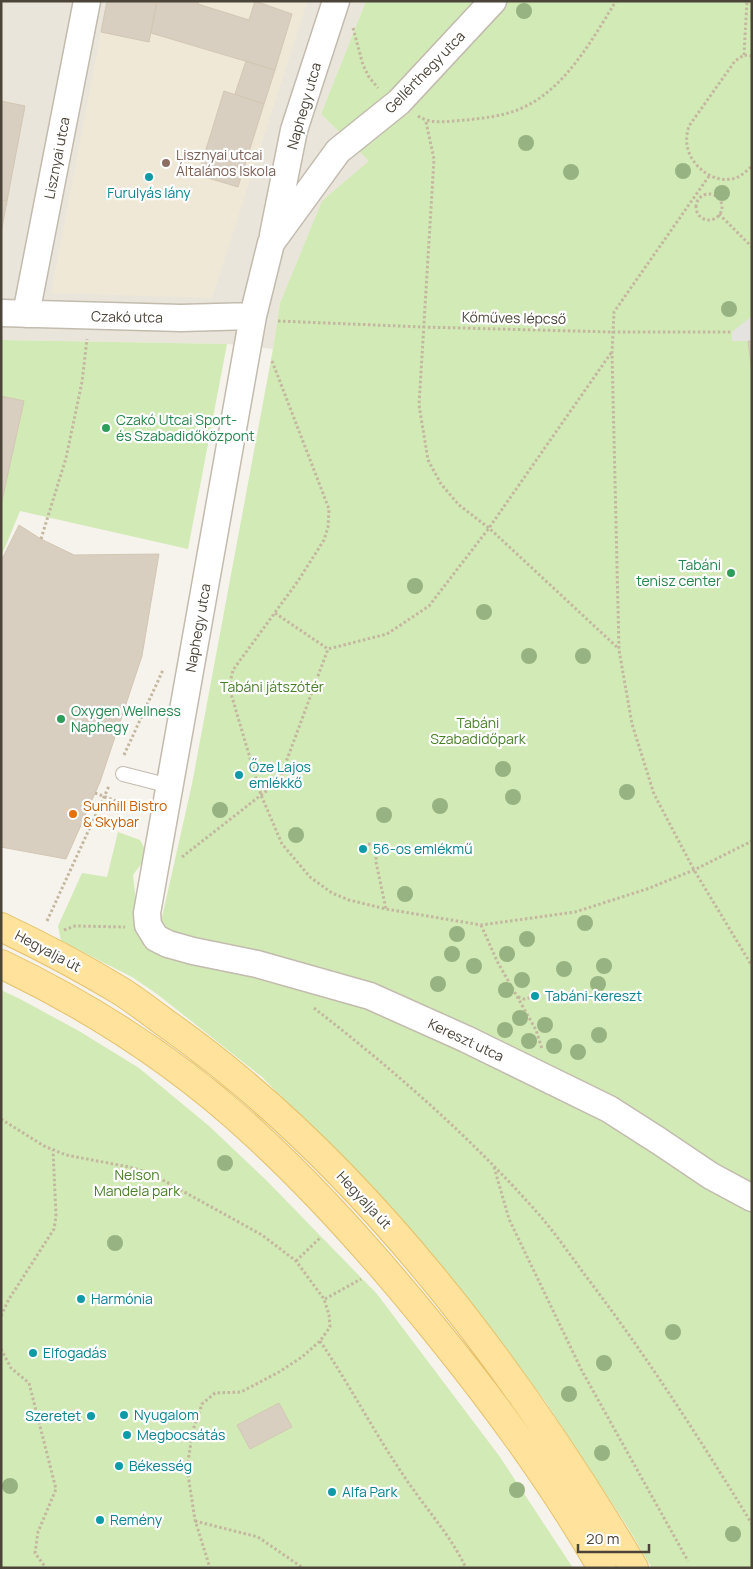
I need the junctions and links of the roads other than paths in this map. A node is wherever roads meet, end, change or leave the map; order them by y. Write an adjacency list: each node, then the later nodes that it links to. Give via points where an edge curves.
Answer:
1 (87, 1): 5 (street, Lisznyai utca)
2 (493, 1): 4 (street, Gellérthegy utca, via 399,102 338,151)
3 (336, 3): 4 (street, Naphegy utca, via 294,130)
4 (272, 243): 6 (street, Gellérthegy utca)
5 (14, 314): 6 (street, Czakó utca, via 181,318)
6 (253, 316): 8 (street, Naphegy utca)
7 (123, 774): 8 (lane)
8 (170, 786): 10 (street, Naphegy utca, via 147,912 148,925)
9 (1, 927): 14 (main road, Hegyalja út, via 120,990 197,1045 287,1121 344,1178 445,1294 516,1386 589,1493)
10 (156, 938): 12 (street, Kereszt utca, via 184,949 257,964 370,996 609,1109 711,1176)
11 (1, 964): 13 (main road, via 99,1016 155,1054 255,1134 313,1190 415,1304 466,1369 531,1457)
12 (752, 1198)
13 (602, 1568)
14 (634, 1568)

